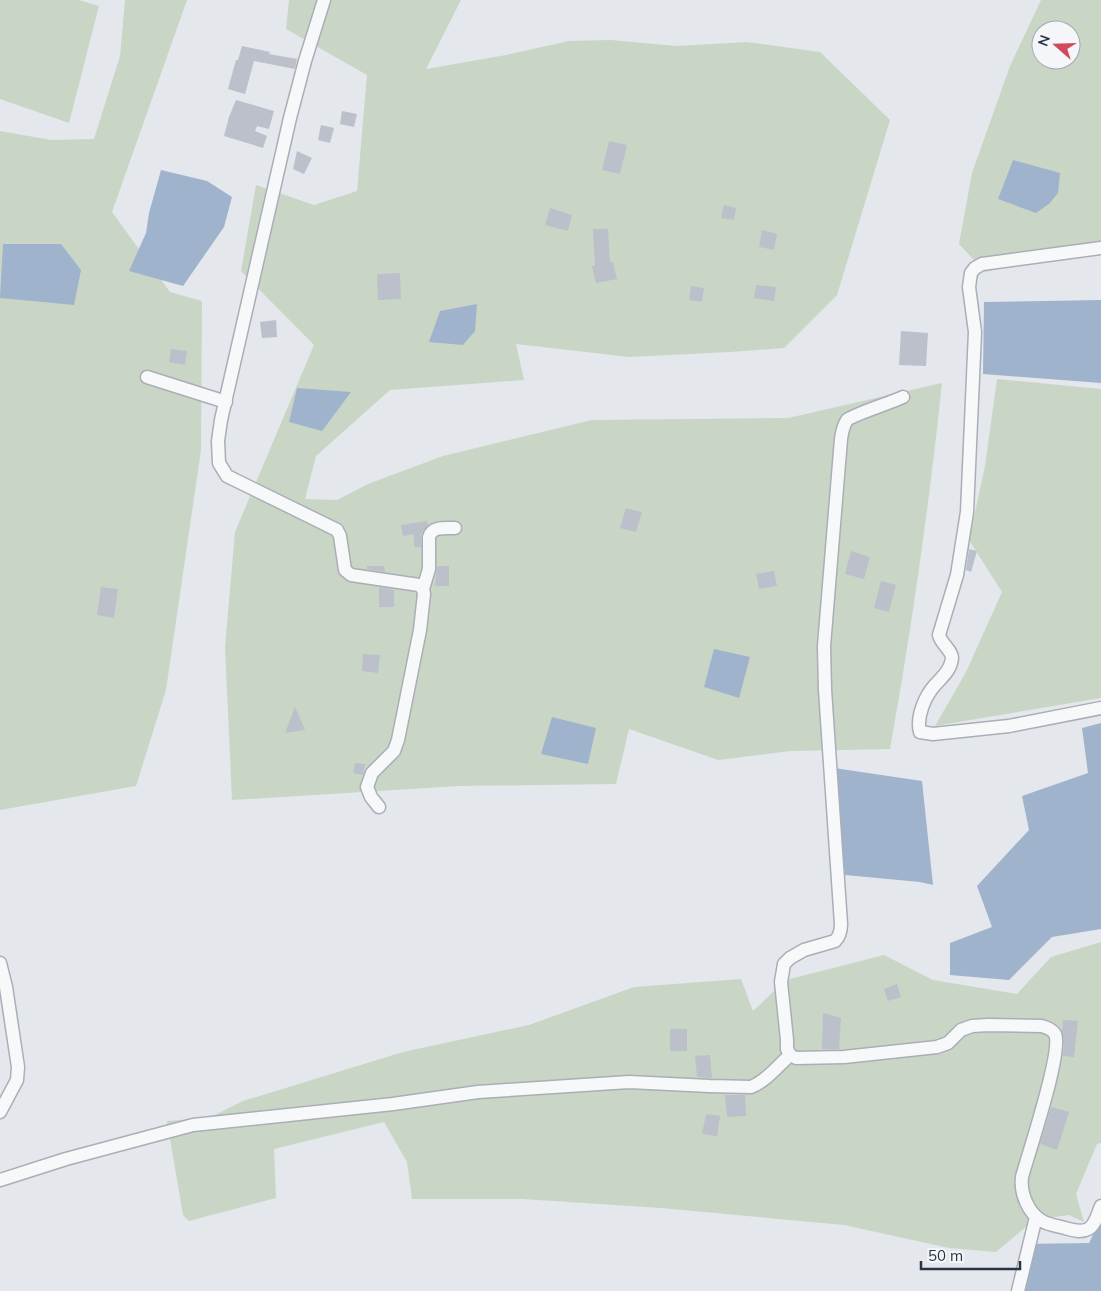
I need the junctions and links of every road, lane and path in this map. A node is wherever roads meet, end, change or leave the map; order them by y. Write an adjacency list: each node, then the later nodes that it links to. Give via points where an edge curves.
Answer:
1 (324, 0): 5 (street, via 290,118)
2 (1101, 248): 8 (street, via 982,264 971,273 969,287 975,332 967,512 957,575 939,635 952,656 947,672 926,700 919,727 920,732 933,734 1009,726)
3 (147, 377): 5 (street)
4 (903, 397): 11 (street, via 851,417 843,427 824,646 824,690 842,924 836,941 804,950 784,964 781,982)
5 (226, 402): 7 (street, via 218,441 220,463 227,476 337,530 345,570 351,575)
6 (456, 528): 7 (street, via 430,532 429,569)
7 (424, 589): 9 (street, via 420,630 398,740 394,751 372,774 367,787)
8 (1101, 708)
9 (379, 808)
10 (0, 963): 12 (street, via 18,1067 17,1080)
11 (790, 1055): 13 (street, via 751,1087 629,1082 563,1086 478,1092 193,1125); 15 (street, via 799,1058 844,1056 937,1047 972,1026 1042,1026 1050,1029 1056,1037 1053,1061 1021,1186)
12 (0, 1112)
13 (0, 1180)
14 (1101, 1206): 15 (street, via 1092,1226 1083,1231 1049,1224)
15 (1036, 1217): 16 (street)
16 (1018, 1291)

